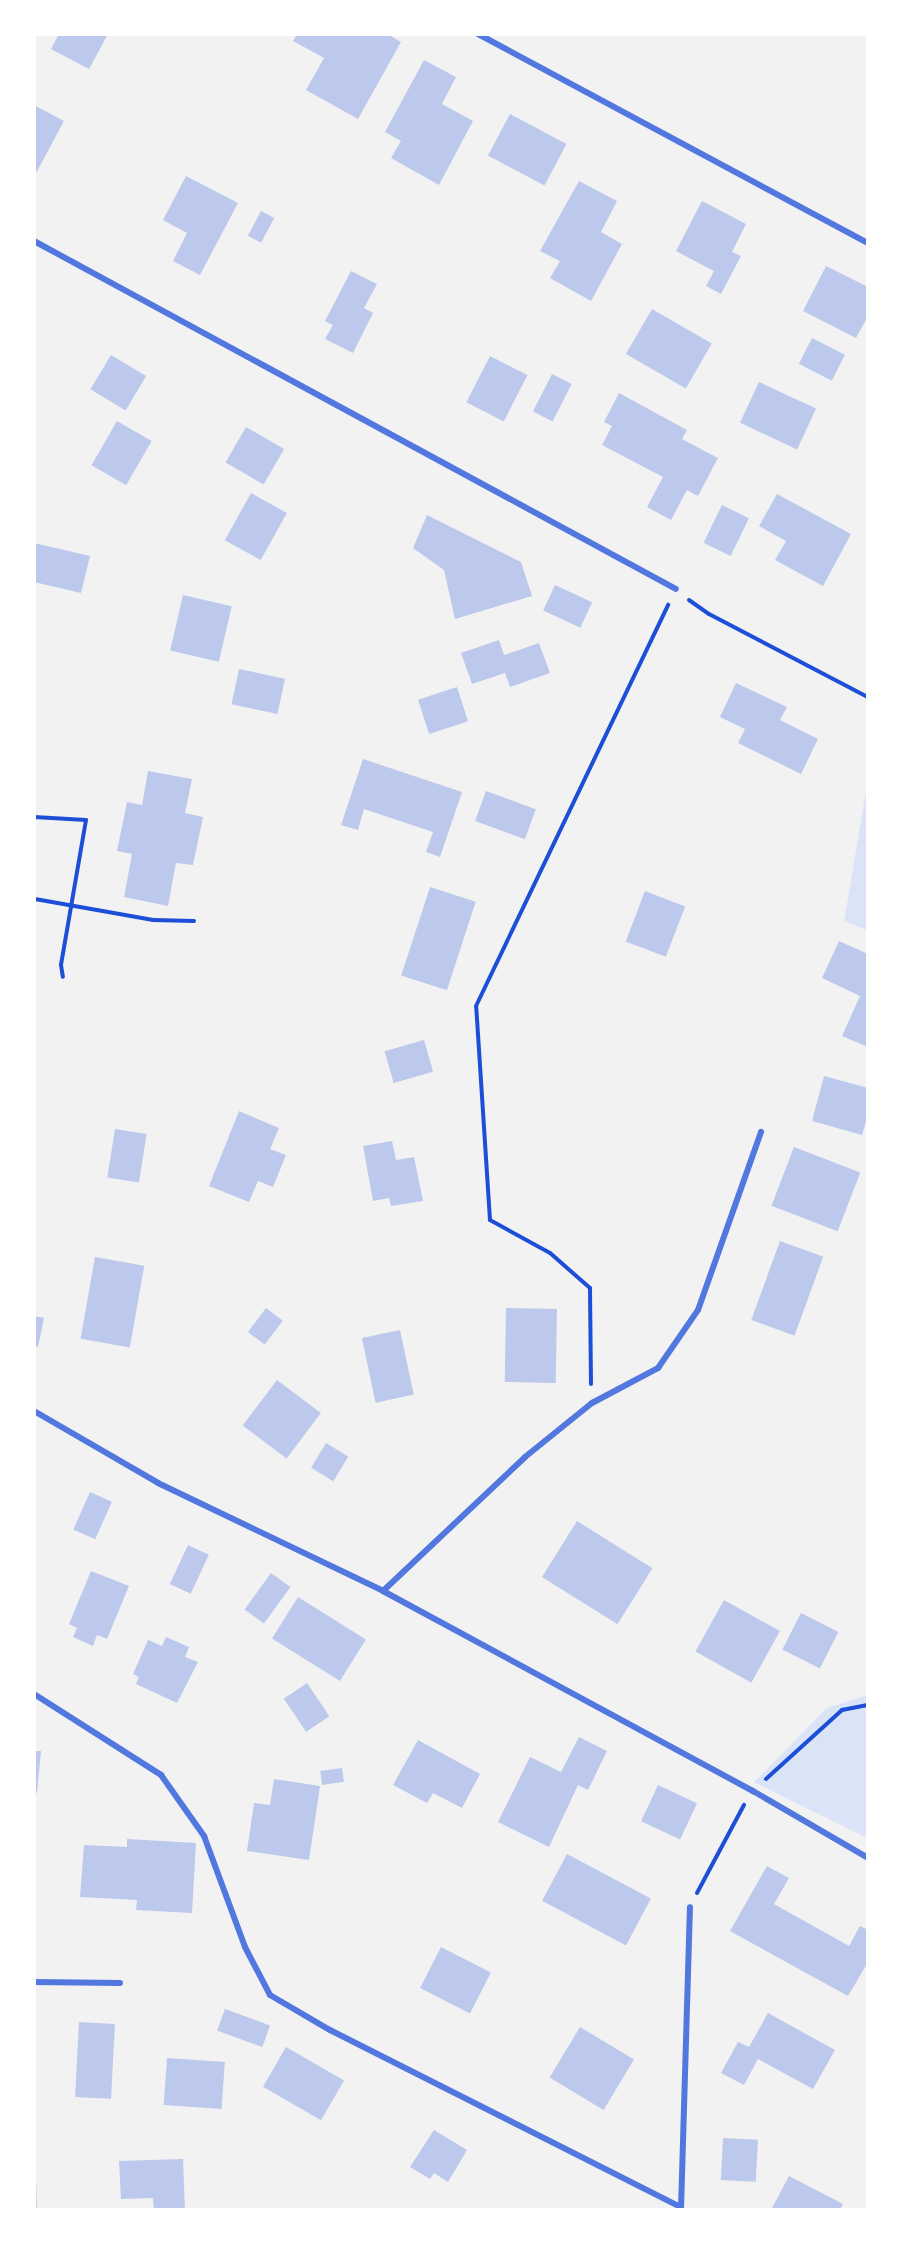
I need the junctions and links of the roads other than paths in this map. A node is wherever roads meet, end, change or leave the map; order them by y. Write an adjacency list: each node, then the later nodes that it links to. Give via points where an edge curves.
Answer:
1 (478, 34): 3 (street)
2 (34, 241): 4 (street)
3 (867, 243)
4 (675, 589)
5 (761, 1132): 7 (street, via 698,1310 658,1368 592,1403 525,1457)
6 (34, 1411): 7 (street, via 158,1483)
7 (383, 1591): 9 (street, via 753,1791)
8 (34, 1694): 13 (street, via 161,1775 204,1836 245,1947 270,1995 330,2030)
9 (867, 1858)
10 (690, 1907): 13 (street)
11 (34, 1982): 12 (street)
12 (120, 1983)
13 (681, 2208)

